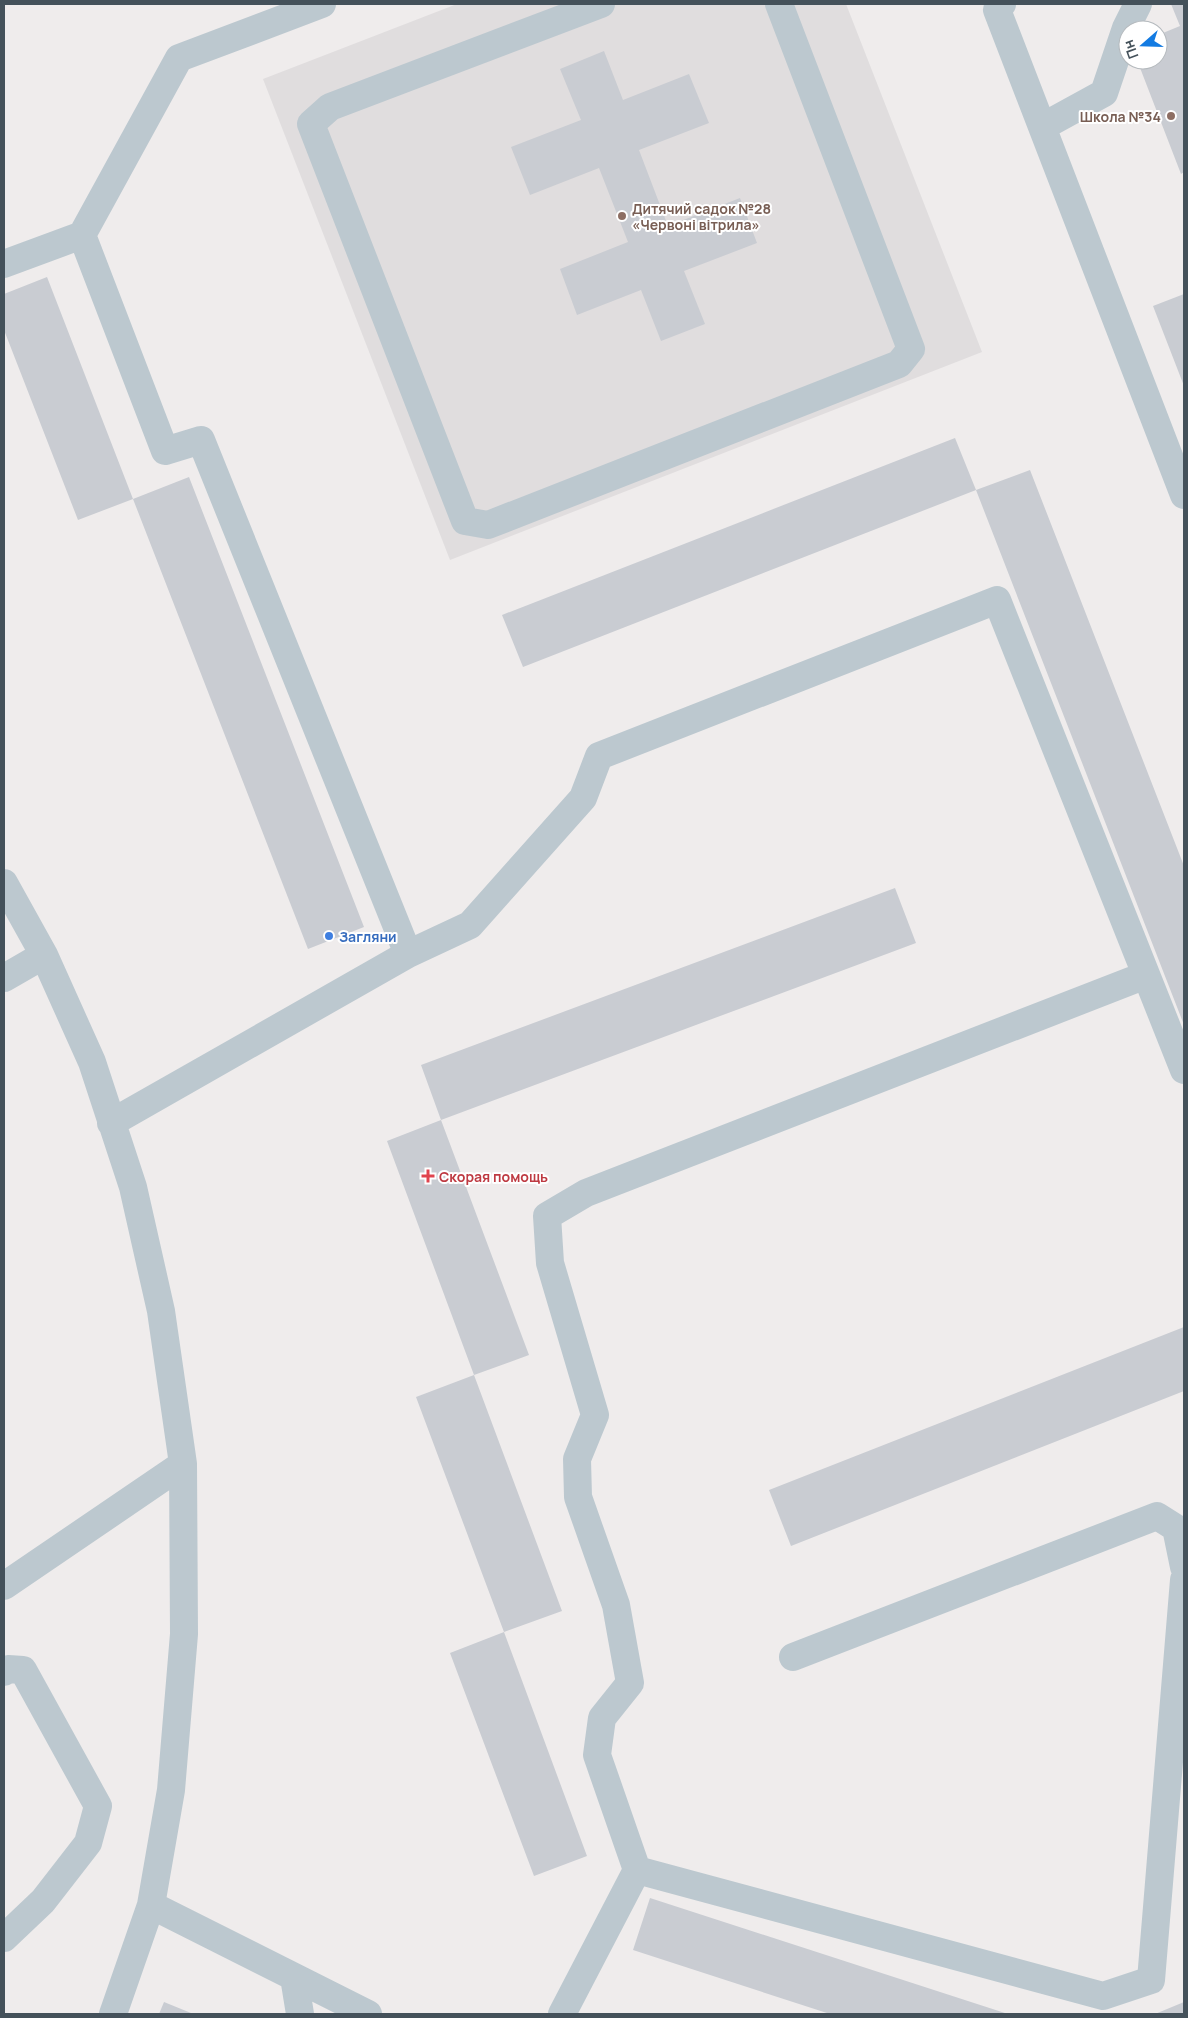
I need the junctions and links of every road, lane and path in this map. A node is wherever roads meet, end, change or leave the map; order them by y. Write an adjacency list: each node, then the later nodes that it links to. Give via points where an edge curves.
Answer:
1 (322, 4): 7 (street, via 179,58)
2 (601, 4): 3 (street, via 330,107 311,124 465,521 488,525 899,364 910,349)
3 (779, 4)
4 (1002, 4): 6 (street, via 998,10)
5 (1138, 4): 6 (street, via 1126,28 1104,93)
6 (1042, 127): 9 (street)
7 (82, 236): 8 (street); 11 (street, via 165,452 201,440)
8 (4, 264)
9 (1184, 495)
10 (4, 883): 12 (street)
11 (408, 954): 13 (street, via 470,925 583,798 599,756 997,600); 16 (street)
12 (44, 955): 14 (street); 16 (street, via 92,1062)
13 (1146, 975): 15 (street); 23 (street, via 586,1193 547,1216 550,1263 595,1416 577,1459 578,1497 616,1605 630,1683 602,1718 597,1754)
14 (4, 978)
15 (1184, 1070)
16 (111, 1123): 17 (street, via 133,1187 161,1311)
17 (183, 1464): 20 (street); 24 (street, via 184,1634 170,1790)
18 (1184, 1567): 21 (street, via 1176,1528 1157,1516)
19 (1184, 1580): 23 (street, via 1151,1980 1103,1996)
20 (4, 1586)
21 (793, 1657)
22 (4, 1672): 25 (street, via 8,1669 24,1670 98,1806 88,1843 43,1901)
23 (637, 1870): 30 (street)
24 (151, 1905): 26 (street); 27 (street)
25 (4, 1938)
26 (294, 1977): 28 (street); 29 (street)
27 (113, 2014)
28 (300, 2014)
29 (368, 2014)
30 (562, 2014)

